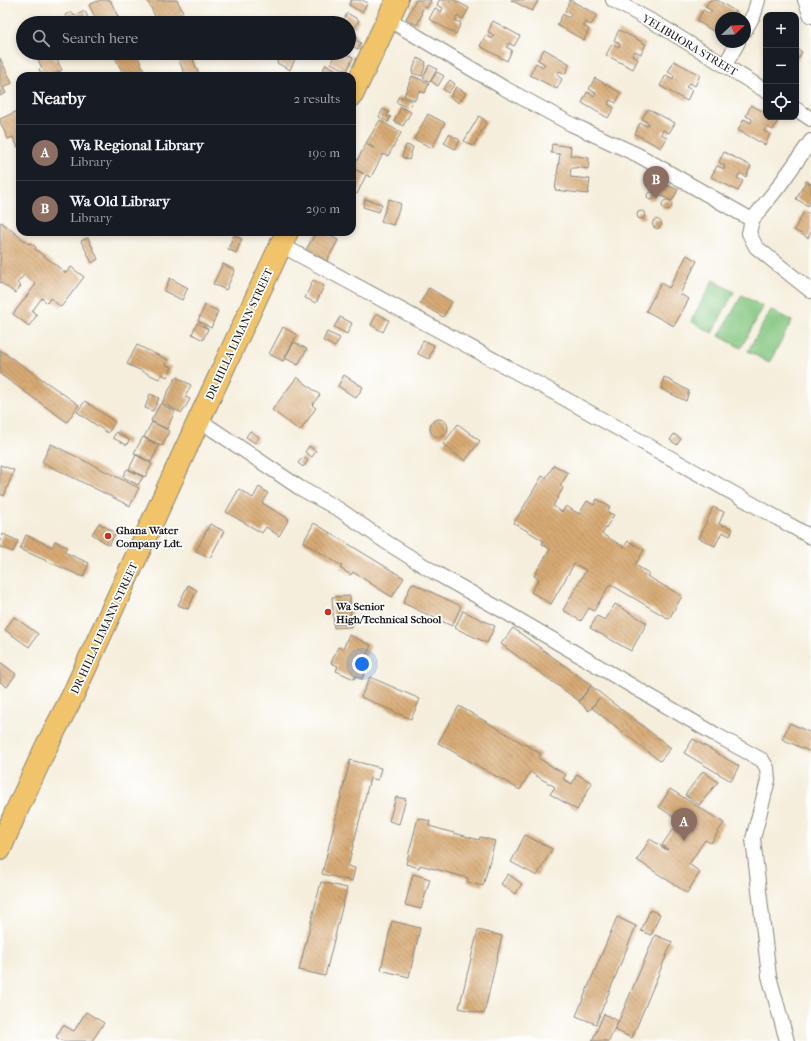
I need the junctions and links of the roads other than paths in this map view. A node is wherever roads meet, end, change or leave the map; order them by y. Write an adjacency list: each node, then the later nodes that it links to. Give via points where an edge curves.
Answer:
1 (397, 0): 6 (highway)
2 (613, 0): 9 (street, YELIBUORA STREET)
3 (758, 0): 7 (street)
4 (805, 0): 5 (street)
5 (811, 16)
6 (388, 19): 10 (highway); 15 (street, via 504,88 571,124 638,155)
7 (751, 19)
8 (735, 48): 9 (street)
9 (726, 65): 11 (street, YELIBUORA STREET)
10 (356, 87)
11 (763, 89)
12 (799, 112): 13 (street)
13 (811, 119)
14 (811, 141): 15 (street)
15 (752, 220): 17 (street, via 749,233 756,247)
16 (284, 238): 18 (highway, DR HILLA LIMANN STREET); 19 (street)
17 (811, 291)
18 (199, 420): 20 (highway, DR HILLA LIMANN STREET); 21 (street, via 300,488 340,510 434,572 762,760 768,780 753,839 769,976)
19 (811, 537)
20 (0, 849)
21 (787, 1041)

